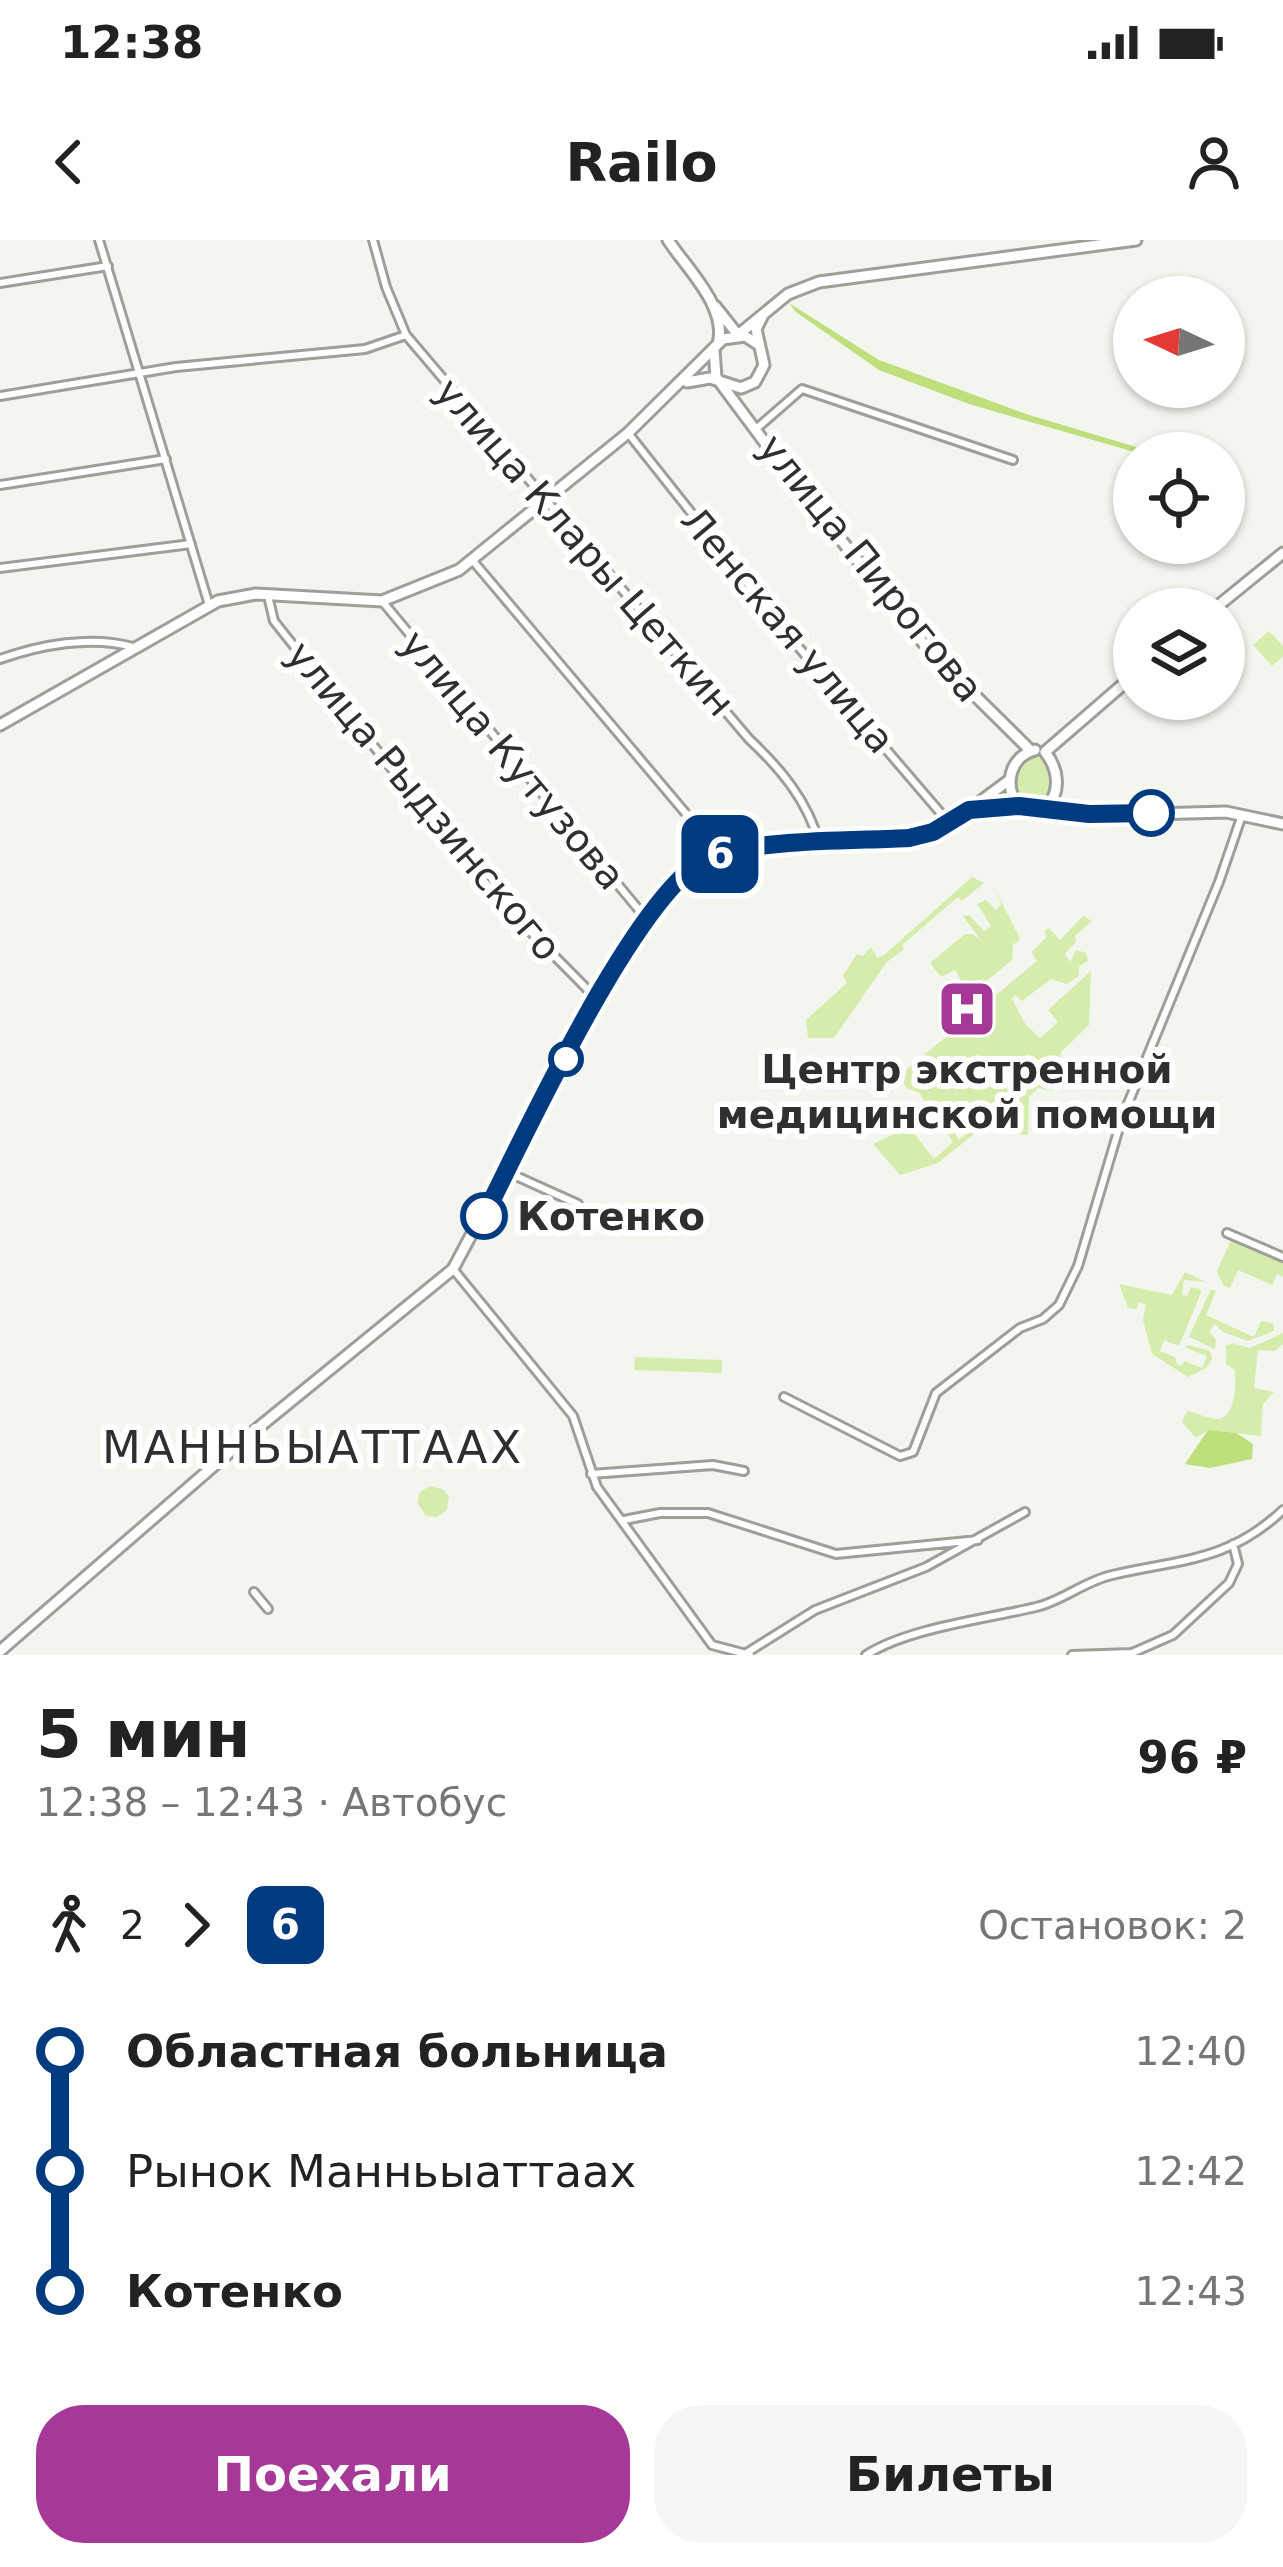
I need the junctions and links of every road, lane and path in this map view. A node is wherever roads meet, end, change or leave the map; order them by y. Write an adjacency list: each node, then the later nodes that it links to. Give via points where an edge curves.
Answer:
1 (99, 240): 5 (street)
2 (373, 240): 9 (street, улица Клары Цеткин)
3 (668, 240): 7 (street)
4 (1136, 240): 8 (street, via 819,282)
5 (108, 266): 6 (street); 13 (street)
6 (0, 284)
7 (706, 295): 10 (street); 12 (street, via 720,326)
8 (766, 311): 10 (street); 11 (street, via 756,329)
9 (406, 335): 13 (street, via 365,349); 24 (street, улица Клары Цеткин)
10 (737, 335): 11 (street); 12 (street)
11 (759, 345): 16 (street, via 764,365)
12 (716, 347): 14 (street, via 713,369); 15 (street)
13 (140, 373): 17 (street); 21 (street)
14 (721, 381): 15 (street); 16 (street); 18 (street)
15 (682, 384): 20 (street)
16 (750, 385): 18 (street, улица Пирогова)
17 (0, 396)
18 (746, 415): 19 (street, улица Пирогова)
19 (756, 429): 22 (street, via 796,392 810,391); 37 (street, улица Пирогова, via 929,650)
20 (628, 433): 24 (street); 48 (street, Ленская улица)
21 (166, 459): 23 (street); 25 (street)
22 (1013, 460)
23 (0, 484)
24 (549, 499): 27 (street); 50 (street, улица Клары Цеткин, via 771,760)
25 (190, 544): 28 (street); 32 (street)
26 (1283, 553): 29 (street)
27 (473, 561): 31 (street); 51 (street)
28 (0, 568)
29 (1240, 588)
30 (268, 594): 31 (street); 32 (street); 53 (street, улица Рыдзинского, via 274,621 386,764 507,908)
31 (382, 601): 52 (street, улица Кутузова)
32 (209, 605): 33 (street)
33 (136, 648): 34 (street, via 111,640); 36 (street)
34 (0, 659)
35 (1113, 693): 39 (street)
36 (0, 725)
37 (1018, 742): 38 (street, улица Пирогова); 40 (street)
38 (1030, 750): 39 (street); 40 (street)
39 (1045, 752): 42 (street)
40 (1019, 758): 41 (street)
41 (1008, 782): 43 (street); 45 (street)
42 (1056, 794): 44 (street); 46 (street)
43 (1019, 806): 44 (street); 45 (street)
44 (1046, 807): 46 (street)
45 (969, 810): 48 (street)
46 (1064, 810): 47 (street)
47 (1242, 813): 49 (street); 59 (street, via 1122,1118 1059,1306 937,1393 908,1455)
48 (950, 824): 50 (street, via 909,838)
49 (1283, 824)
50 (819, 843): 51 (street)
51 (720, 854): 52 (street, via 685,873)
52 (645, 917): 53 (street)
53 (597, 999): 54 (street)
54 (506, 1172): 55 (street); 58 (street)
55 (578, 1204)
56 (1227, 1233): 57 (street)
57 (1283, 1257)
58 (453, 1269): 61 (street, via 574,1416); 69 (street)
59 (784, 1397)
60 (744, 1471): 61 (street, via 713,1465)
61 (591, 1474): 64 (street)
62 (1283, 1510): 66 (street)
63 (1025, 1512): 65 (street)
64 (624, 1520): 65 (street, via 708,1513 836,1554); 70 (street, via 712,1645)
65 (978, 1540): 70 (street, via 814,1610)
66 (1233, 1544): 71 (street, via 1189,1562 1110,1575 1040,1607 902,1637); 72 (street, via 1238,1564 1228,1583 1173,1635 1132,1653)
67 (254, 1592): 68 (street)
68 (268, 1609)
69 (0, 1651)
70 (749, 1654)
71 (866, 1655)
72 (1072, 1655)

